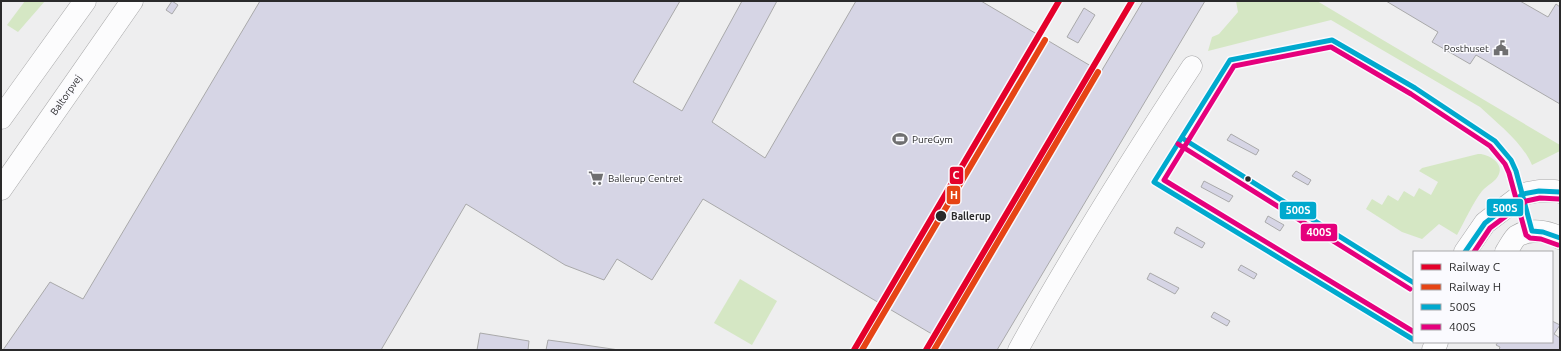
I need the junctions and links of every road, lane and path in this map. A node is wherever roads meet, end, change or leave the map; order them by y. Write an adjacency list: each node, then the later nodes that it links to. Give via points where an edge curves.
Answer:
1 (86, 1): 4 (street)
2 (132, 1): 5 (street, Baltorpvej)
3 (1192, 66): 10 (street, via 1048,296)
4 (1, 118)
5 (1, 189)
6 (1560, 192): 8 (street, via 1539,191 1523,194 1486,223)
7 (1560, 238): 9 (street, via 1532,231 1517,237)
8 (1466, 251)
9 (1507, 251)
10 (1018, 350)

